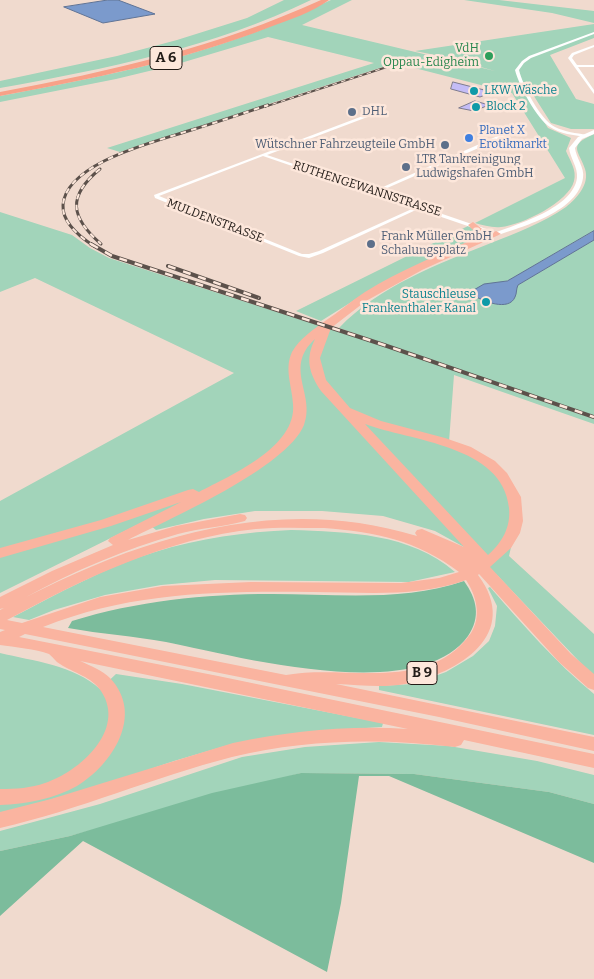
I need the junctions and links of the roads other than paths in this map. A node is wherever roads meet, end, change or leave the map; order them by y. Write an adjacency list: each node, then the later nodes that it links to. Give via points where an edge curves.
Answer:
1 (317, 0): 10 (highway, A 6, via 268,22 176,52)
2 (326, 0): 10 (highway, A 6, via 275,23 204,47 127,68)
3 (594, 33): 15 (street, via 535,55 517,70 519,80 547,123)
4 (594, 46): 5 (street, via 571,56)
5 (575, 66): 6 (street); 7 (street)
6 (594, 66)
7 (586, 82): 8 (street); 9 (street)
8 (594, 82)
9 (592, 89): 11 (street)
10 (0, 92)
11 (594, 93)
12 (384, 106): 16 (street, MULDENSTRASSE, via 377,112)
13 (507, 131): 17 (street, via 504,136)
14 (594, 132): 15 (street)
15 (584, 136): 20 (street, via 572,148 580,176 572,195 552,211)
16 (264, 155): 17 (street, RUTHENGEWANNSTRASSE); 18 (street, MULDENSTRASSE, via 161,193 156,198 309,256)
17 (375, 192): 18 (street, RUTHENGEWANNSTRASSE)
18 (419, 207): 19 (street, RUTHENGEWANNSTRASSE)
19 (472, 224): 20 (street, RUTHENGEWANNSTRASSE); 21 (highway, via 482,233)
20 (499, 233): 21 (highway)
21 (478, 242): 22 (highway, via 373,292 330,322)
22 (319, 334): 23 (highway, via 313,367 325,388); 24 (highway, via 305,343 295,359 295,377 301,401 298,424 281,447)
23 (345, 410): 26 (highway); 31 (highway, via 388,427 449,442 492,466 510,487 517,513 511,536 498,554 460,576 426,585 380,588 224,587 162,591 91,606)
24 (249, 470): 25 (highway, via 156,507); 27 (highway, via 99,548)
25 (0, 553)
26 (477, 566): 27 (highway, via 443,542 394,525 334,516 289,515 221,521 175,530 115,549); 29 (highway, B 9, via 449,557 416,540 366,528 311,524 244,526 180,539 130,554 72,579); 35 (highway, B 9, via 486,600 485,626 470,649 456,658 437,668 400,678); 36 (highway)
27 (56, 575): 28 (highway)
28 (0, 604)
29 (0, 617)
30 (0, 624): 33 (highway, B 9)
31 (30, 626): 32 (highway); 34 (highway)
32 (0, 639): 33 (highway, via 31,645)
33 (52, 642): 35 (highway, B 9); 37 (highway); 40 (highway, via 66,661 89,670 108,688 116,712 112,738 104,752 78,776 58,787 33,795)
34 (0, 645)
35 (288, 680): 38 (highway)
36 (594, 684)
37 (513, 743): 39 (highway); 41 (highway, via 388,734 287,740 204,758 68,802)
38 (594, 744)
39 (594, 761)
40 (0, 797)
41 (0, 820)

